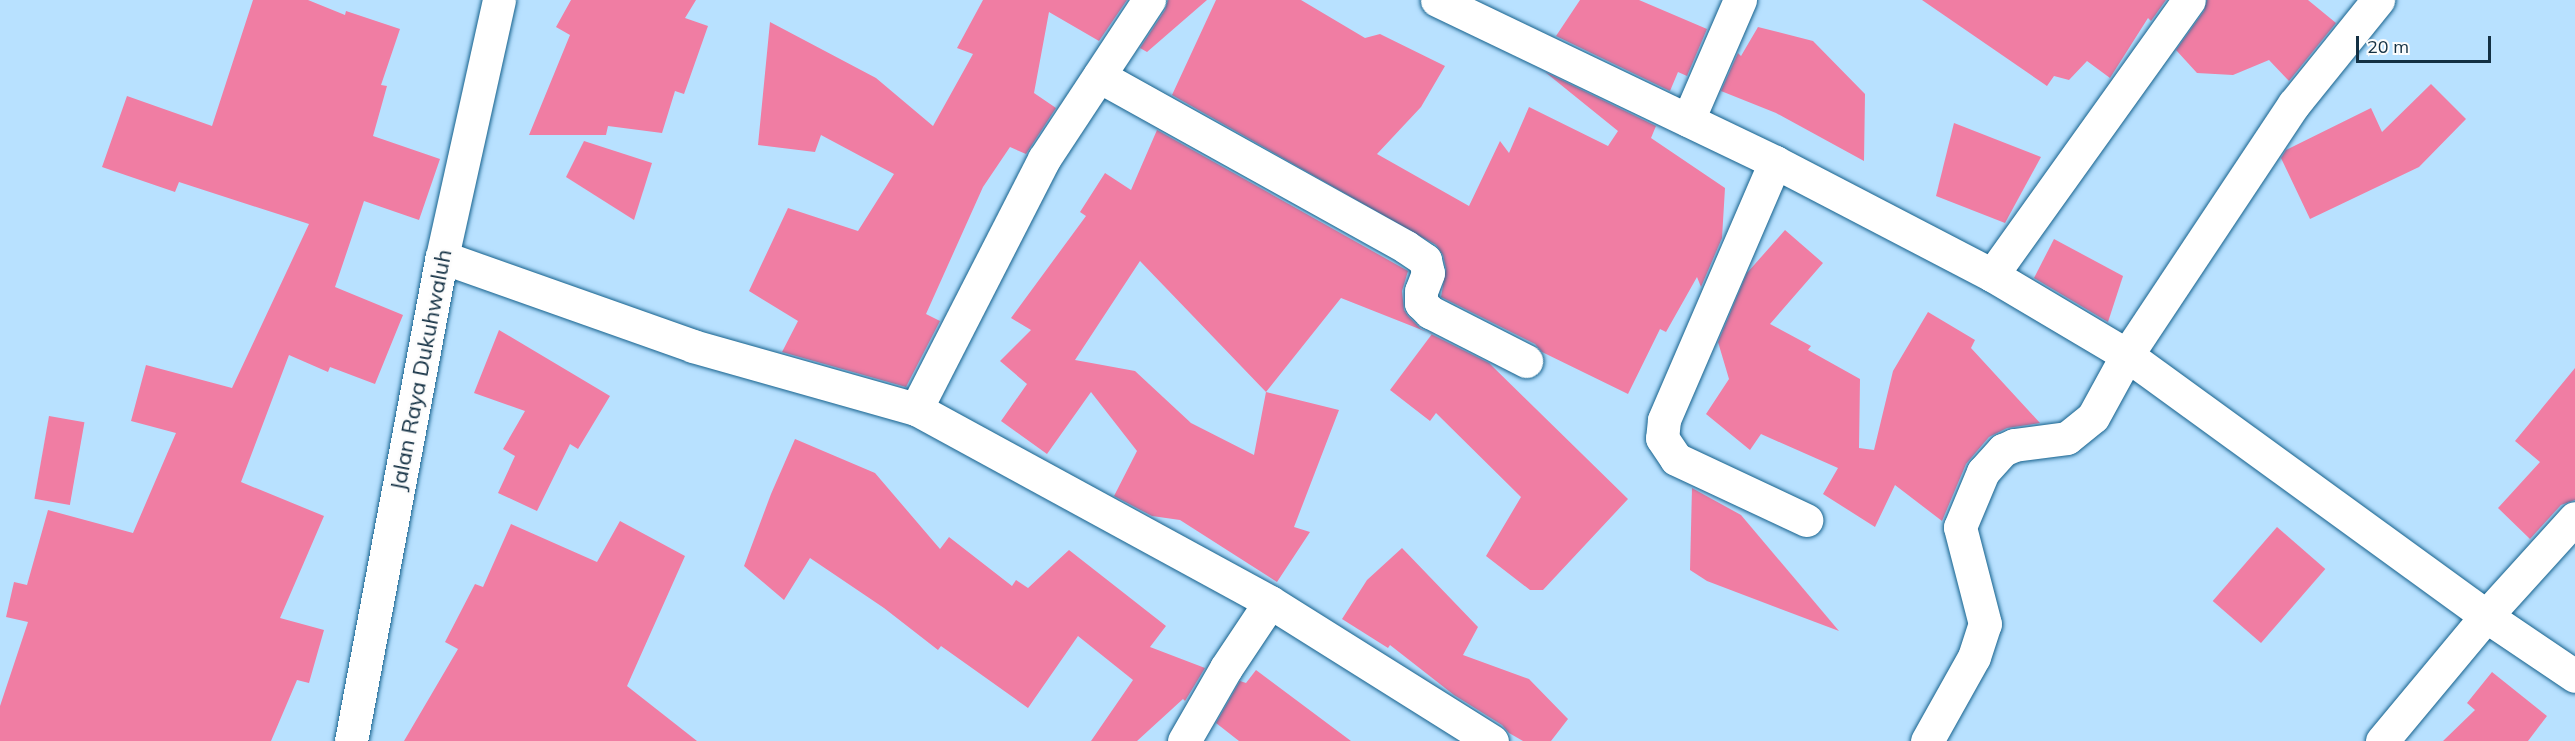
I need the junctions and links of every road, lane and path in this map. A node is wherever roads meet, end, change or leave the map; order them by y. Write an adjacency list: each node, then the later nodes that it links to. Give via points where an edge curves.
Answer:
1 (499, 0): 10 (street, Jalan Raya Dukuhwaluh)
2 (1149, 0): 7 (street)
3 (1437, 0): 8 (street)
4 (1740, 0): 8 (street)
5 (2189, 0): 11 (street)
6 (2378, 0): 12 (street, via 2294,104)
7 (1099, 76): 13 (street, via 1406,247 1425,260 1428,273 1421,303 1430,312); 14 (street, via 1044,159)
8 (1689, 120): 9 (street)
9 (1775, 162): 11 (street); 16 (street, via 1664,420 1662,438 1676,459)
10 (442, 257): 14 (street, via 693,346); 20 (street, Jalan Raya Dukuhwaluh)
11 (1992, 275): 12 (street)
12 (2127, 355): 18 (street); 23 (street, via 2093,417 2067,438 2003,450 1983,472 1960,527 1985,624 1974,657)
13 (1526, 361)
14 (916, 409): 17 (street)
15 (2575, 518): 18 (street)
16 (1806, 520)
17 (1270, 602): 21 (street); 22 (street)
18 (2486, 616): 19 (street); 24 (street)
19 (2575, 676)
20 (351, 741)
21 (1184, 741)
22 (1491, 741)
23 (1927, 741)
24 (2382, 741)

